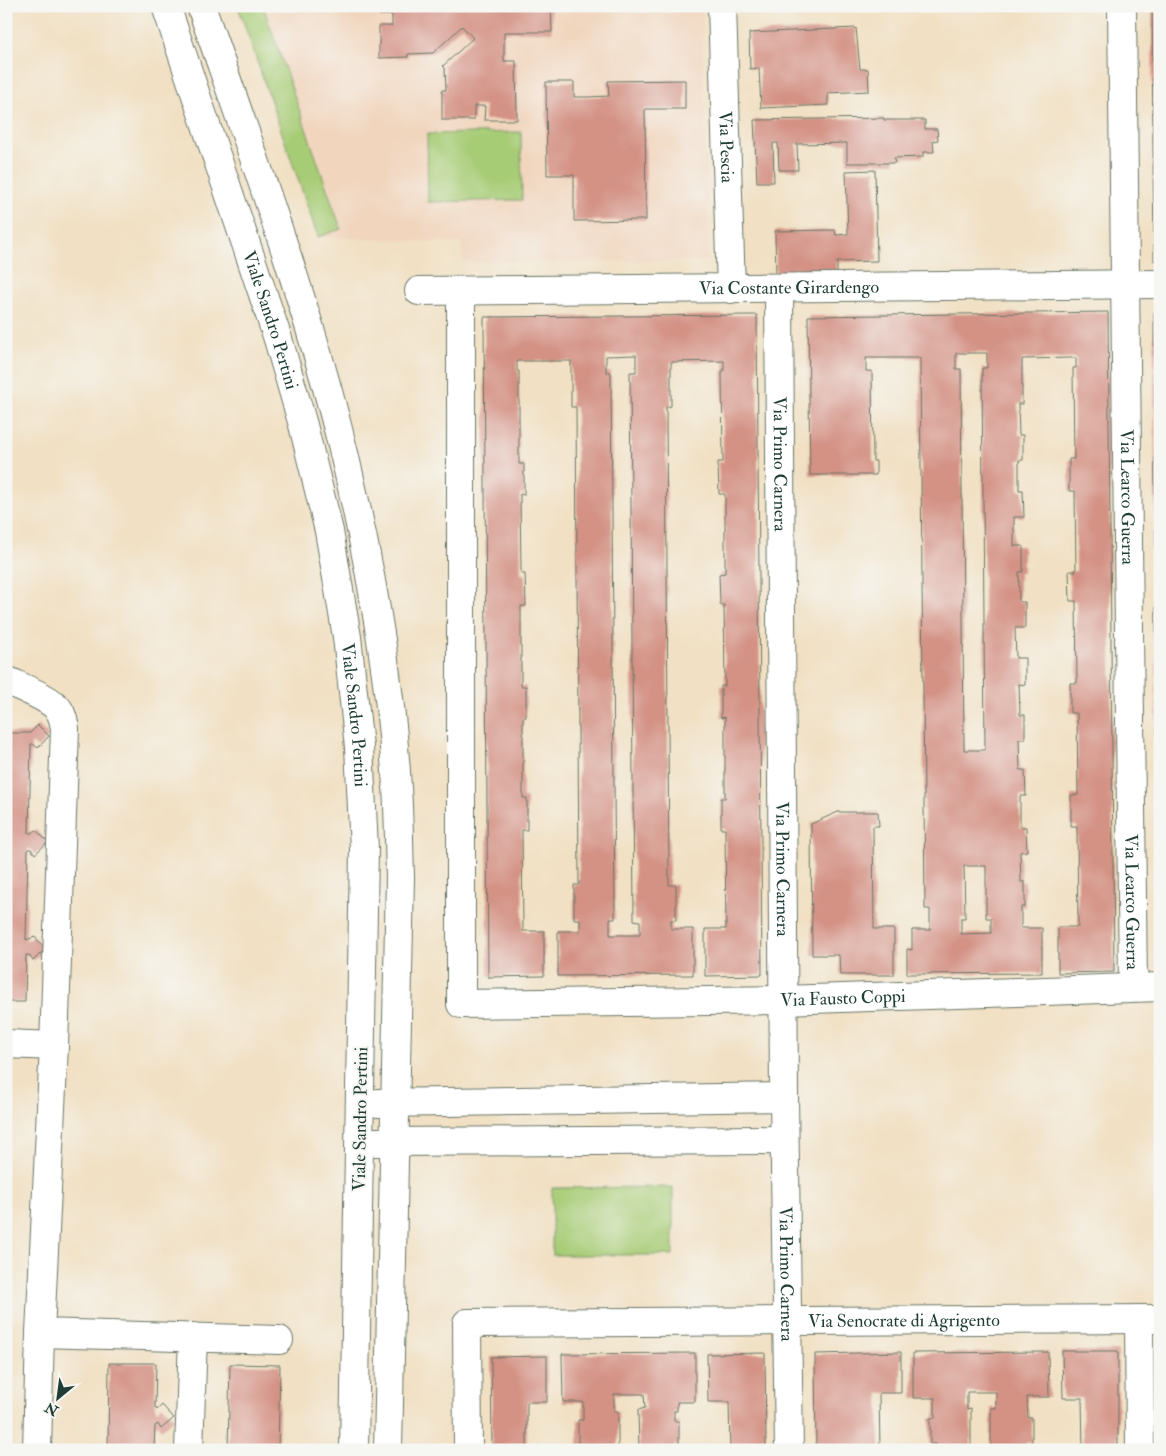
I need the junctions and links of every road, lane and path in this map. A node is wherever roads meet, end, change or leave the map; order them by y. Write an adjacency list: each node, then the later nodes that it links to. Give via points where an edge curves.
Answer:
1 (166, 6): 18 (street, Viale Sandro Pertini, via 278,339 329,531 347,637 359,747 364,849)
2 (202, 6): 19 (street, Viale Sandro Pertini, via 282,242 326,385 350,478 371,583 397,786 400,877)
3 (722, 6): 7 (street, Via Pescia)
4 (1122, 6): 6 (street, Via Learco Guerra)
5 (1160, 284): 6 (street, Via Costante Girardengo)
6 (1126, 285): 8 (street, Via Costante Girardengo); 12 (street, Via Learco Guerra)
7 (731, 289): 8 (street, Via Costante Girardengo); 9 (street, Via Costante Girardengo)
8 (779, 289): 14 (street, Via Primo Carnera)
9 (461, 290): 10 (street, Via Costante Girardengo); 14 (street, Via Fausto Coppi, via 462,1004)
10 (419, 291)
11 (6, 680): 16 (street, via 58,708 64,723)
12 (1133, 987): 13 (street, Via Fausto Coppi); 14 (street, Via Fausto Coppi)
13 (1160, 987)
14 (783, 1000): 17 (street, Via Primo Carnera)
15 (6, 1044): 16 (street)
16 (54, 1046): 25 (street)
17 (784, 1097): 19 (street); 20 (street, Via Primo Carnera)
18 (360, 1103): 19 (street); 21 (street, Viale Sandro Pertini)
19 (395, 1104): 22 (street, Viale Sandro Pertini)
20 (784, 1140): 22 (street); 24 (street, Via Primo Carnera)
21 (360, 1142): 22 (street); 30 (street, Viale Sandro Pertini)
22 (395, 1142): 31 (street, Viale Sandro Pertini)
23 (1150, 1319): 24 (street, Via Senocrate di Agrigento); 34 (street)
24 (786, 1321): 32 (street, Via Senocrate di Agrigento, via 467,1323); 33 (street, Via Primo Carnera)
25 (40, 1333): 26 (street); 28 (street)
26 (192, 1337): 27 (street); 29 (street)
27 (280, 1340)
28 (37, 1450)
29 (189, 1450)
30 (354, 1450)
31 (388, 1450)
32 (468, 1450)
33 (789, 1450)
34 (1140, 1450)

